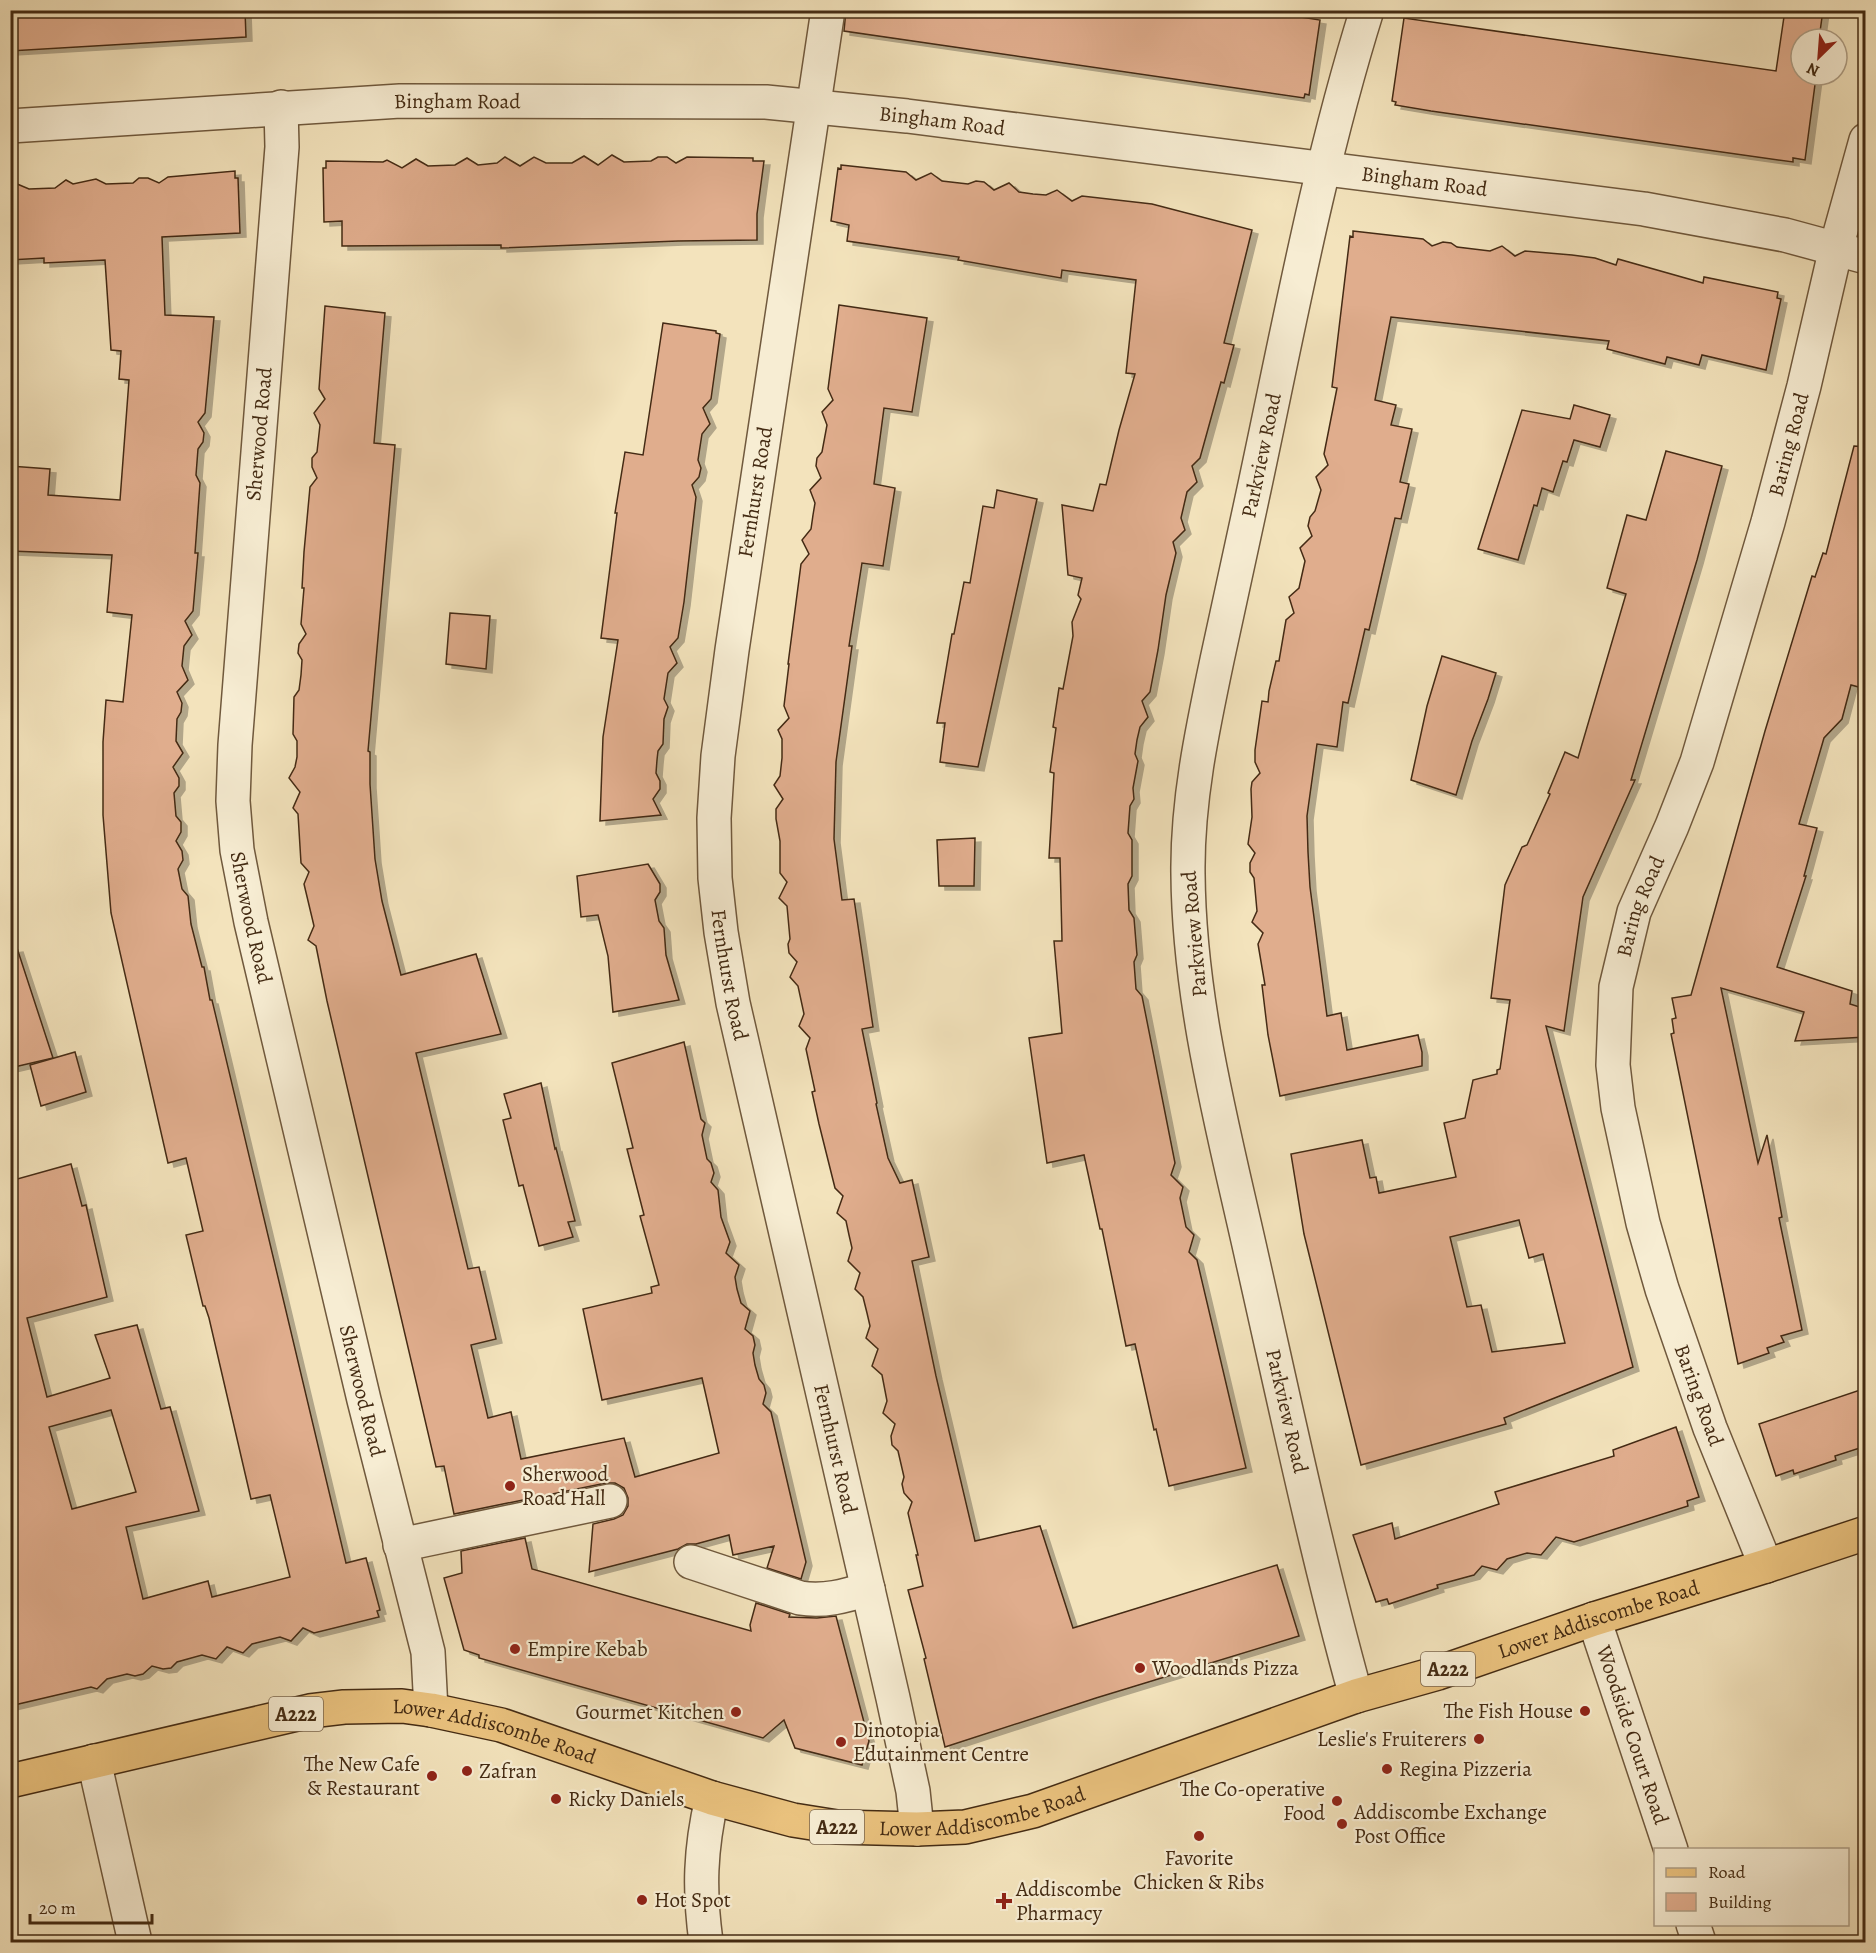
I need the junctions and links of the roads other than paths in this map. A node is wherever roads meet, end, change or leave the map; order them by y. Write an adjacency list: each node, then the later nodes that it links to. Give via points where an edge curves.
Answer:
1 (828, 10): 3 (street, Fernhurst Road)
2 (1367, 10): 7 (street, Parkview Road)
3 (814, 106): 4 (street, Bingham Road, via 699,101 400,101); 7 (street, Bingham Road); 14 (street, Fernhurst Road, via 718,756 715,878 733,1003)
4 (281, 108): 5 (street, Bingham Road); 11 (street, Sherwood Road, via 282,147 237,721 233,801 237,850)
5 (10, 126)
6 (1866, 140): 8 (street, Baring Road)
7 (1323, 169): 8 (street, Bingham Road, via 1644,209 1766,231); 16 (street, Parkview Road, via 1203,723 1188,837 1188,878 1194,968 1223,1128 1307,1502)
8 (1851, 253): 13 (street, Baring Road, via 1804,386 1697,762 1634,912 1616,987 1613,1065 1618,1108 1643,1223 1710,1428)
9 (610, 1501): 11 (street)
10 (1866, 1533): 13 (main road, Lower Addiscombe Road / A222)
11 (400, 1545): 17 (street, Sherwood Road, via 428,1652)
12 (691, 1562): 14 (street, via 800,1598 824,1600)
13 (1766, 1566): 15 (main road, Lower Addiscombe Road / A222)
14 (868, 1589): 21 (street, Fernhurst Road, via 912,1785)
15 (1594, 1619): 16 (main road, Lower Addiscombe Road / A222, via 1437,1673); 22 (street, Woodside Court Road)
16 (1356, 1696): 21 (main road, Lower Addiscombe Road / A222, via 1033,1811 965,1827)
17 (431, 1710): 18 (main road, Lower Addiscombe Road / A222, via 374,1706 310,1711); 20 (main road, Lower Addiscombe Road / A222, via 501,1725)
18 (94, 1761): 19 (main road, Lower Addiscombe Road / A222); 24 (street)
19 (10, 1781)
20 (712, 1798): 21 (main road, Lower Addiscombe Road / A222, via 793,1820 837,1827); 25 (street, via 700,1874)
21 (917, 1829)
22 (1670, 1848)
23 (1695, 1926): 26 (street)
24 (135, 1942)
25 (706, 1942)
26 (1699, 1942)

